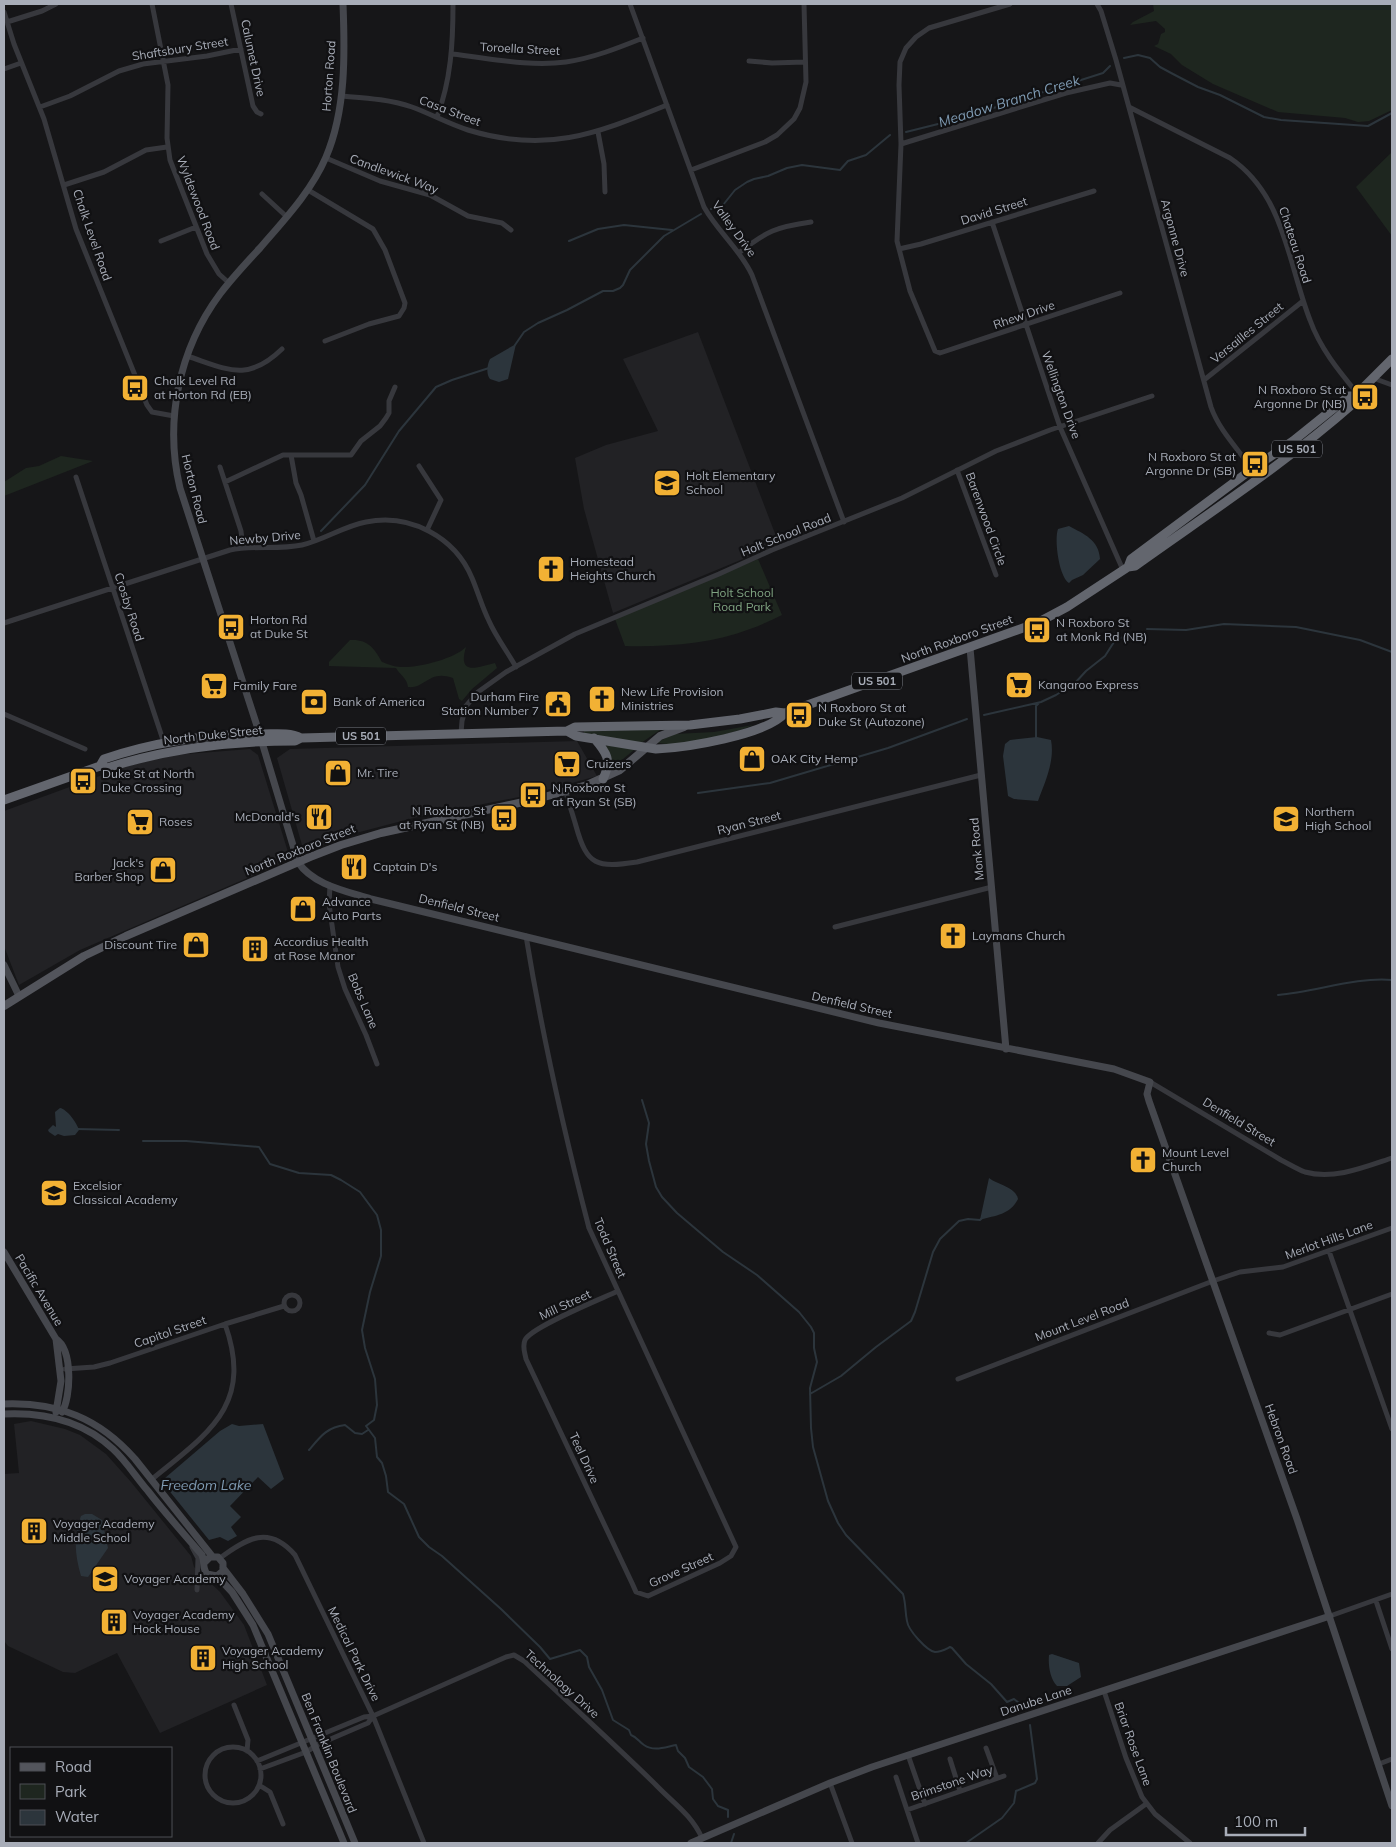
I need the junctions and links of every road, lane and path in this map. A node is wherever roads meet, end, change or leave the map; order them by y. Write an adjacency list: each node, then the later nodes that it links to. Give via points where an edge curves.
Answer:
1 (56, 4): 11 (street)
2 (152, 4): 16 (street, Wyldewood Road)
3 (231, 4): 13 (street, Calumet Drive)
4 (343, 4): 21 (street, Horton Road)
5 (453, 4): 14 (street)
6 (630, 4): 12 (street, Valley Drive)
7 (804, 4): 17 (street)
8 (1010, 4): 28 (street, via 929,28 906,48 899,70)
9 (1096, 4): 20 (street, Argonne Drive, via 1101,11)
10 (4, 12): 11 (street, Chalk Level Road)
11 (7, 22): 18 (street, Chalk Level Road)
12 (643, 38): 14 (street, Toroella Street, via 594,56 554,63); 22 (street, Valley Drive)
13 (241, 49): 16 (street, Shaftsbury Street); 25 (street, Calumet Drive, via 253,106)
14 (452, 54): 26 (street)
15 (749, 61): 17 (street)
16 (164, 62): 24 (street, Shaftsbury Street, via 119,71); 29 (street, Wyldewood Road, via 169,93)
17 (805, 62): 31 (street, via 806,82 802,100 798,113 788,125 765,142)
18 (21, 63): 19 (street); 24 (street, Chalk Level Road)
19 (4, 69)
20 (1121, 85): 23 (street, Argonne Drive); 28 (street, via 1110,83 1066,93)
21 (341, 96): 26 (street, Casa Street, via 391,101); 30 (street, Horton Road)
22 (667, 105): 27 (street, Casa Street); 31 (street, Valley Drive)
23 (1128, 106): 47 (street, Chateau Road, via 1215,150 1251,175 1266,194 1280,226); 54 (street, Argonne Drive)
24 (40, 107): 32 (street, Chalk Level Road)
25 (261, 114)
26 (438, 117): 27 (street, Casa Street, via 468,130 510,140 551,140)
27 (598, 132): 35 (street)
28 (901, 144): 43 (street)
29 (167, 147): 32 (street, via 146,150 104,172); 40 (street, Wyldewood Road)
30 (326, 158): 33 (street, Horton Road); 41 (street, Candlewick Way, via 380,181 430,194 468,216 502,223)
31 (691, 170): 44 (street, Valley Drive, via 709,216)
32 (64, 185): 59 (street, Chalk Level Road, via 76,229 147,405 152,412)
33 (308, 190): 37 (street, Horton Road); 49 (street, via 373,229 385,250 405,303 399,316)
34 (1094, 191): 39 (street, David Street)
35 (606, 192)
36 (262, 194): 37 (street)
37 (287, 217): 45 (street, Horton Road)
38 (811, 222): 44 (street, via 765,233)
39 (992, 222): 43 (street, David Street); 48 (street, Wellington Drive)
40 (196, 227): 42 (street); 45 (street, Wyldewood Road, via 214,266)
41 (511, 230)
42 (161, 241)
43 (899, 249): 48 (street, Rhew Drive, via 910,291 935,351 945,352)
44 (740, 252): 71 (street, Valley Drive, via 752,275)
45 (229, 283): 51 (street, Horton Road, via 201,324)
46 (1120, 293): 48 (street, Rhew Drive)
47 (1303, 301): 54 (street, Versailles Street); 57 (street, Chateau Road, via 1324,350)
48 (1026, 325): 60 (street, Wellington Drive)
49 (325, 341)
50 (282, 349): 51 (street, via 265,363 240,371 216,367)
51 (187, 356): 59 (street, Horton Road)
52 (1392, 359): 53 (highway, North Roxboro Street / US 501)
53 (1373, 378): 55 (street); 57 (highway, North Roxboro Street / US 501)
54 (1204, 380): 65 (street, Argonne Drive, via 1217,420)
55 (1392, 385)
56 (395, 387): 62 (street, via 386,418 351,455)
57 (1356, 394): 61 (highway, North Roxboro Street / US 501); 68 (highway, North Roxboro Street / US 501, via 1354,403 1341,415)
58 (1152, 396): 60 (street, Holt School Road)
59 (174, 416): 75 (street, Horton Road, via 172,444 176,472)
60 (1060, 427): 66 (street, Holt School Road, via 996,451); 76 (street, Wellington Drive)
61 (1293, 441): 65 (highway, North Roxboro Street / US 501); 68 (highway, via 1288,450 1262,469)
62 (291, 456): 69 (street, via 280,456); 73 (street)
63 (419, 466): 72 (street, via 440,500)
64 (220, 467): 69 (street)
65 (1252, 469): 70 (highway, via 1252,476 1219,501); 76 (highway, North Roxboro Street / US 501, via 1131,559)
66 (957, 470): 71 (street, Holt School Road); 77 (street, Barenwood Circle)
67 (76, 477): 78 (street, Crosby Road)
68 (1260, 477): 70 (highway, North Roxboro Street / US 501)
69 (225, 482): 74 (street, via 241,530)
70 (1218, 507): 76 (highway, North Roxboro Street / US 501, via 1136,566)
71 (844, 522): 81 (street, Holt School Road, via 589,627)
72 (427, 530): 73 (street, Newby Drive, via 402,522 377,520 352,526); 81 (street, Newby Drive, via 443,540 464,563 489,621)
73 (314, 542): 74 (street, Newby Drive, via 291,547)
74 (243, 548): 75 (street, Newby Drive)
75 (202, 559): 78 (street, Newby Drive); 87 (street, Horton Road)
76 (1126, 569): 80 (highway, North Roxboro Street / US 501, via 1048,618)
77 (996, 575)
78 (113, 588): 79 (street, Newby Drive); 89 (street, Crosby Road)
79 (4, 623)
80 (970, 648): 82 (highway, North Roxboro Street / US 501); 93 (street, Monk Road)
81 (516, 666): 86 (street, Holt School Road, via 469,702 463,714)
82 (785, 713): 84 (highway, North Roxboro Street / US 501); 90 (highway, North Roxboro Street / US 501, via 779,720 709,743)
83 (4, 714): 91 (street)
84 (690, 725): 85 (highway, North Duke Street / US 501, via 575,727); 90 (main road, North Roxboro Street, via 660,736)
85 (567, 731): 86 (highway, North Duke Street / US 501); 88 (highway, North Duke Street / US 501, via 576,736)
86 (461, 733): 87 (highway, North Duke Street / US 501, via 300,738 294,734)
87 (260, 738): 89 (highway, North Duke Street / US 501, via 189,739); 92 (highway, North Duke Street / US 501, via 177,749 107,768); 97 (street, Horton Road)
88 (594, 738): 90 (highway, North Duke Street / US 501); 94 (highway, via 608,758)
89 (164, 743): 92 (highway, North Duke Street / US 501, via 110,757)
90 (647, 747): 94 (main road, North Roxboro Street, via 627,765)
91 (85, 749)
92 (100, 766): 96 (highway, North Duke Street / US 501)
93 (981, 775): 95 (street, Ryan Street, via 621,864 603,864 586,854); 99 (street, Monk Road)
94 (603, 779): 95 (main road, North Roxboro Street)
95 (566, 792): 97 (main road, North Roxboro Street, via 381,833)
96 (4, 800)
97 (298, 862): 98 (street, Denfield Street, via 312,877); 103 (main road, North Roxboro Street, via 84,956)
98 (330, 885): 101 (street, Denfield Street, via 372,899); 106 (street, Bobs Lane, via 329,904 338,967)
99 (992, 887): 100 (street); 105 (street, Monk Road)
100 (836, 927)
101 (526, 936): 105 (street, Denfield Street, via 879,1023); 113 (street, Todd Street, via 586,1219)
102 (4, 965): 103 (street)
103 (19, 996): 104 (main road, North Roxboro Street)
104 (4, 1006)
105 (1006, 1049): 107 (street, Denfield Street, via 1100,1066)
106 (377, 1064)
107 (1150, 1082): 108 (street, Denfield Street, via 1303,1171 1332,1174); 112 (street, Hebron Road, via 1149,1101)
108 (1392, 1158)
109 (1392, 1228): 110 (street, Merlot Hills Lane)
110 (1329, 1251): 112 (street, Merlot Hills Lane, via 1283,1267 1240,1272); 116 (street)
111 (4, 1252): 119 (street, Pacific Avenue)
112 (1213, 1281): 123 (street, Mount Level Road); 142 (street, Hebron Road)
113 (618, 1291): 120 (street, Mill Street, via 536,1330); 132 (street, Todd Street)
114 (1392, 1294): 116 (street)
115 (284, 1306): 117 (street, Capitol Street)
116 (1350, 1309): 118 (street, via 1280,1335); 129 (street)
117 (225, 1324): 121 (street, Capitol Street, via 110,1363); 130 (street, via 233,1352 234,1372 226,1407 208,1432)
118 (1270, 1333)
119 (56, 1339): 121 (street, Pacific Avenue, via 64,1350); 122 (street, Pacific Avenue)
120 (525, 1341): 138 (street, Teel Drive, via 526,1359)
121 (68, 1368): 122 (street, Capitol Street); 126 (street, Pacific Avenue)
122 (60, 1369): 125 (street, Pacific Avenue)
123 (958, 1379)
124 (4, 1404): 125 (street, via 24,1403)
125 (56, 1408): 126 (street); 128 (street, Pacific Avenue)
126 (64, 1410): 128 (street); 130 (street, via 105,1430 125,1447)
127 (4, 1414): 128 (street)
128 (57, 1418): 131 (street, via 85,1429 114,1450)
129 (1392, 1429)
130 (151, 1480): 133 (street)
131 (189, 1540): 135 (street); 139 (street, via 198,1558)
132 (736, 1547): 138 (street, Grove Street, via 731,1556 720,1563 648,1596 636,1592)
133 (212, 1556): 134 (street); 135 (street)
134 (220, 1558): 136 (street); 146 (street, Medical Park Drive, via 243,1542 258,1538 276,1540 290,1550 300,1562)
135 (205, 1562): 137 (street, via 207,1574)
136 (224, 1568): 137 (street); 147 (street, Ben Franklin Boulevard, via 261,1621)
137 (217, 1576): 148 (street, Ben Franklin Boulevard, via 232,1592 253,1625)
138 (632, 1583)
139 (197, 1590)
140 (1392, 1594): 141 (street, Danube Lane)
141 (1376, 1601): 142 (street, Danube Lane); 143 (street)
142 (1330, 1616): 144 (street, Danube Lane); 157 (street, Hebron Road)
143 (1392, 1650)
144 (1104, 1691): 153 (street, Danube Lane); 166 (street, Briar Rose Lane)
145 (234, 1705): 151 (street, via 248,1740)
146 (373, 1716): 147 (street, Technology Drive, via 364,1716); 149 (street, Technology Drive, via 368,1723); 170 (street, Technology Drive, via 514,1655 689,1816); 173 (street, Medical Park Drive)
147 (311, 1739): 148 (street, Technology Drive); 149 (street, Ben Franklin Boulevard)
148 (302, 1742): 152 (street, Ben Franklin Boulevard); 156 (street, Technology Drive)
149 (315, 1747): 152 (street, Technology Drive); 172 (street, Ben Franklin Boulevard)
150 (986, 1748): 161 (street)
151 (247, 1751): 156 (street); 163 (street, via 234,1747 216,1753 205,1769 205,1782 216,1798 228,1804 247,1800)
152 (306, 1752): 158 (street, Technology Drive); 171 (street, Ben Franklin Boulevard)
153 (908, 1755): 162 (street, Danube Lane); 165 (street)
154 (1392, 1759): 157 (street)
155 (950, 1760): 164 (street)
156 (257, 1761): 158 (street)
157 (1379, 1764): 167 (street, Hebron Road)
158 (260, 1769): 163 (street)
159 (1004, 1776): 161 (street, Brimstone Way)
160 (896, 1777): 168 (street)
161 (996, 1778): 164 (street, Brimstone Way)
162 (830, 1782): 170 (street, Danube Lane); 175 (street)
163 (259, 1786): 169 (street, via 270,1792)
164 (960, 1791): 165 (street, Brimstone Way)
165 (925, 1804): 168 (street, Brimstone Way)
166 (1146, 1804): 177 (street, via 1110,1830); 178 (street, Briar Rose Lane)
167 (1392, 1806)
168 (907, 1810): 176 (street)
169 (283, 1824)
170 (702, 1838): 174 (street, Danube Lane)
171 (344, 1843)
172 (355, 1843)
173 (424, 1843)
174 (691, 1843)
175 (852, 1843)
176 (918, 1843)
177 (1098, 1843)
178 (1190, 1843)

